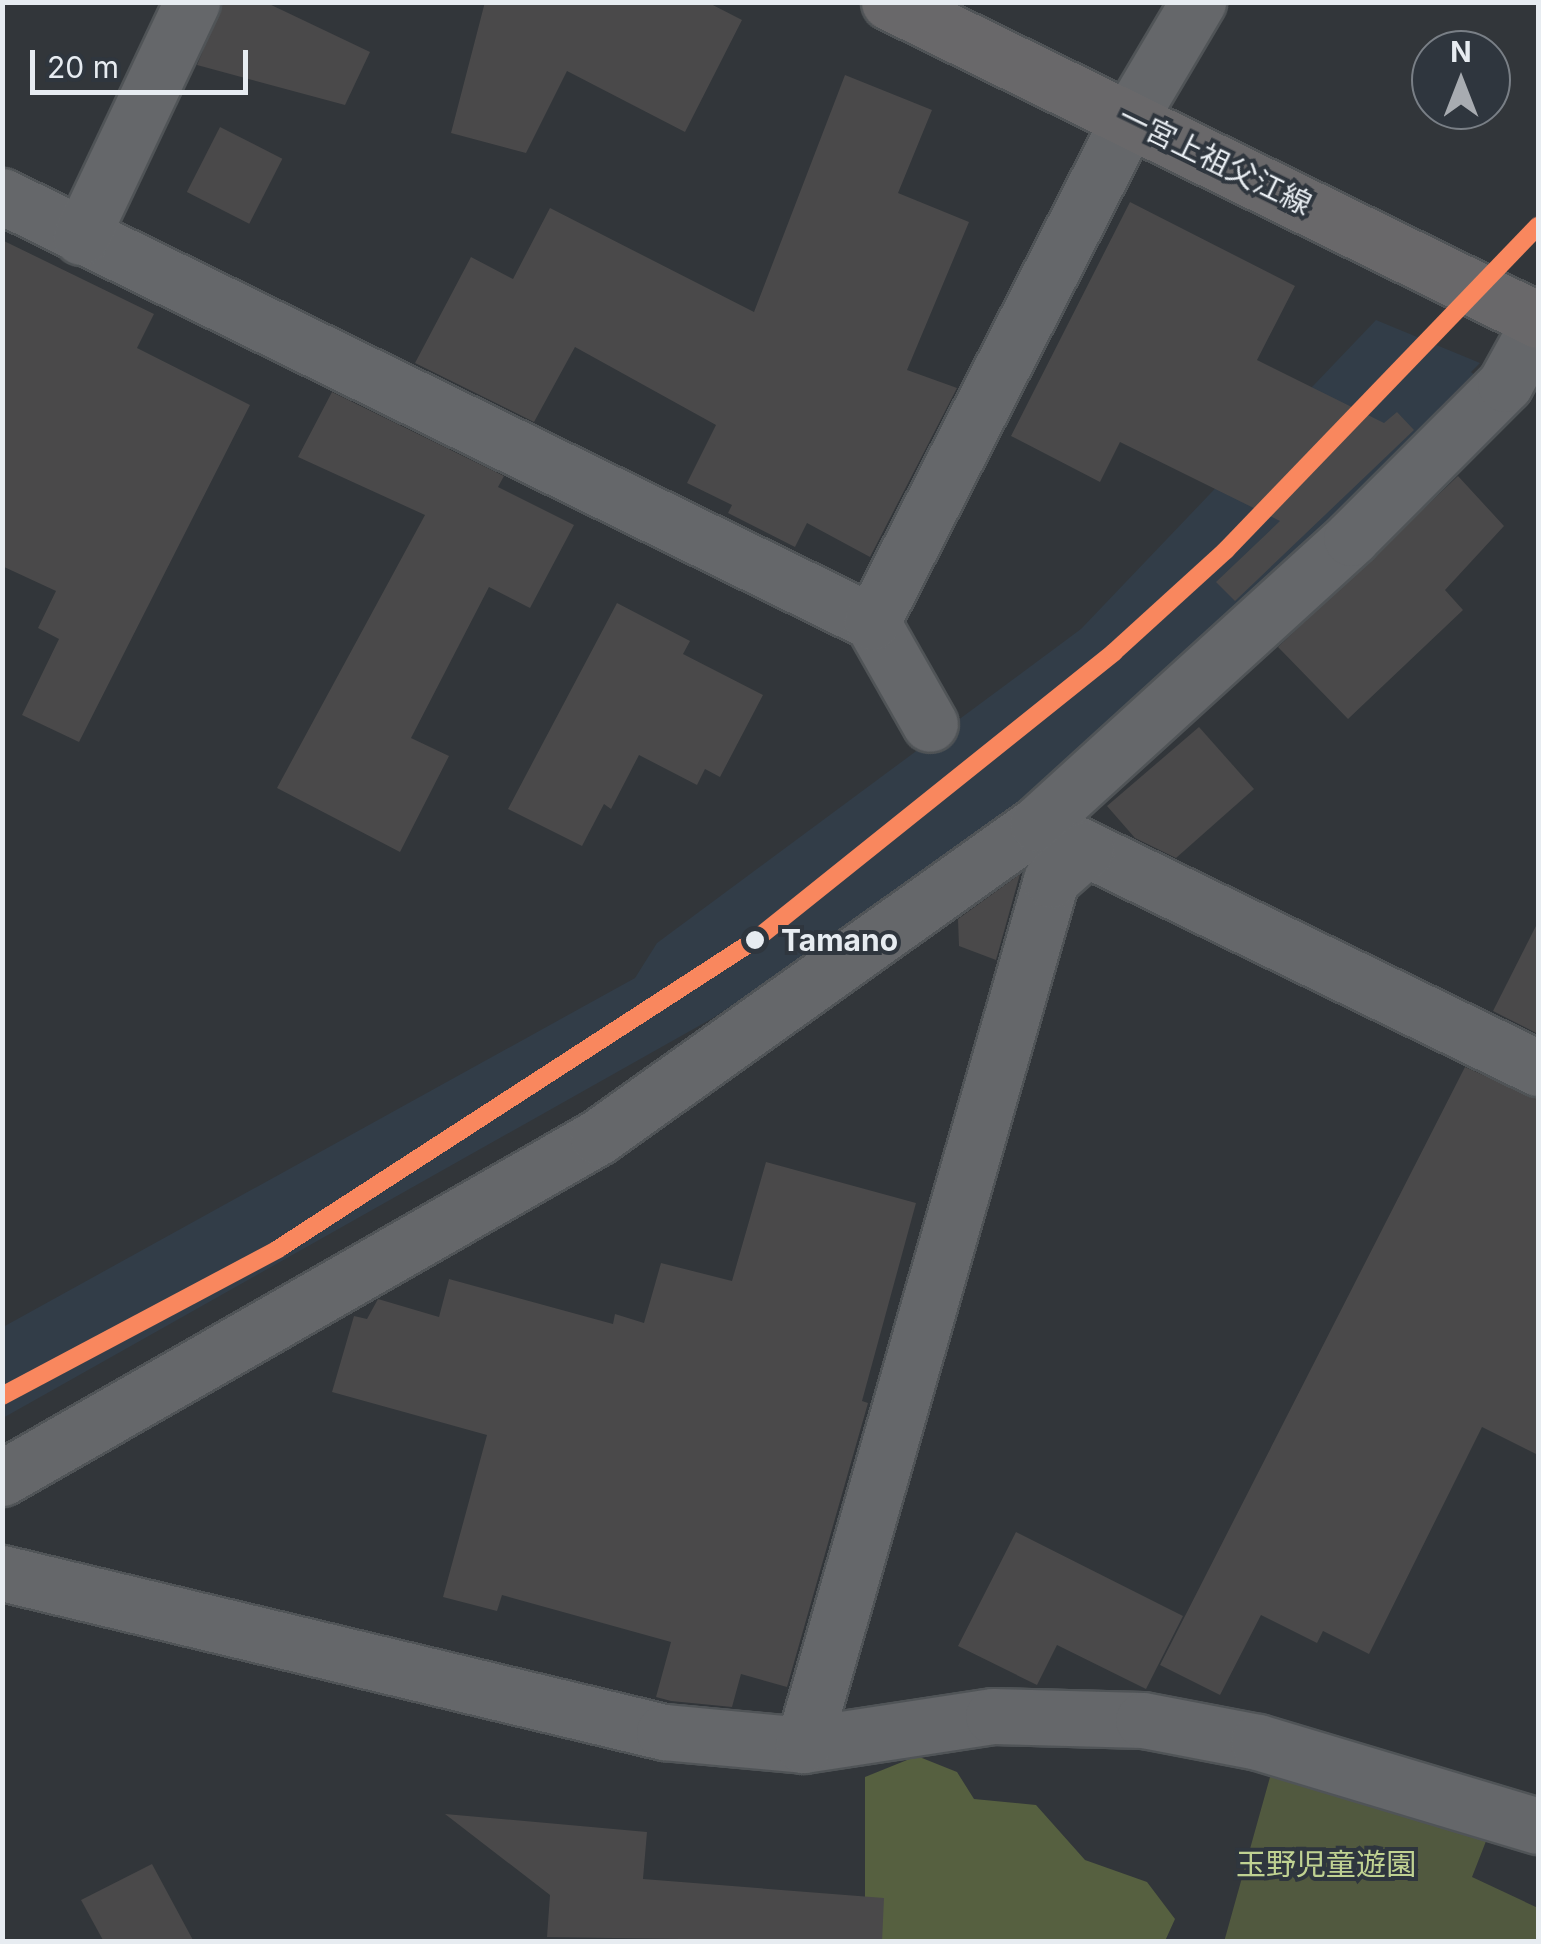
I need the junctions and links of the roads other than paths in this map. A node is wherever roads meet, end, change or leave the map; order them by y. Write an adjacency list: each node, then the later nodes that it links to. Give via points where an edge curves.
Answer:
1 (192, 2): 6 (street)
2 (890, 2): 4 (main road, 一宮上祖父江線)
3 (1198, 2): 4 (street)
4 (1130, 117): 7 (main road, 一宮上祖父江線); 8 (street)
5 (2, 196): 6 (street)
6 (81, 236): 8 (street)
7 (1538, 322): 10 (street, via 1506,384)
8 (872, 622): 9 (street)
9 (930, 724)
10 (1037, 824): 11 (street); 13 (street, via 598,1137)
11 (1086, 848): 12 (street); 15 (street, via 1051,880)
12 (1538, 1068)
13 (2, 1478)
14 (2, 1573): 15 (street, via 664,1732)
15 (802, 1746): 16 (street, via 992,1716 1143,1720 1258,1742)
16 (1538, 1826)

